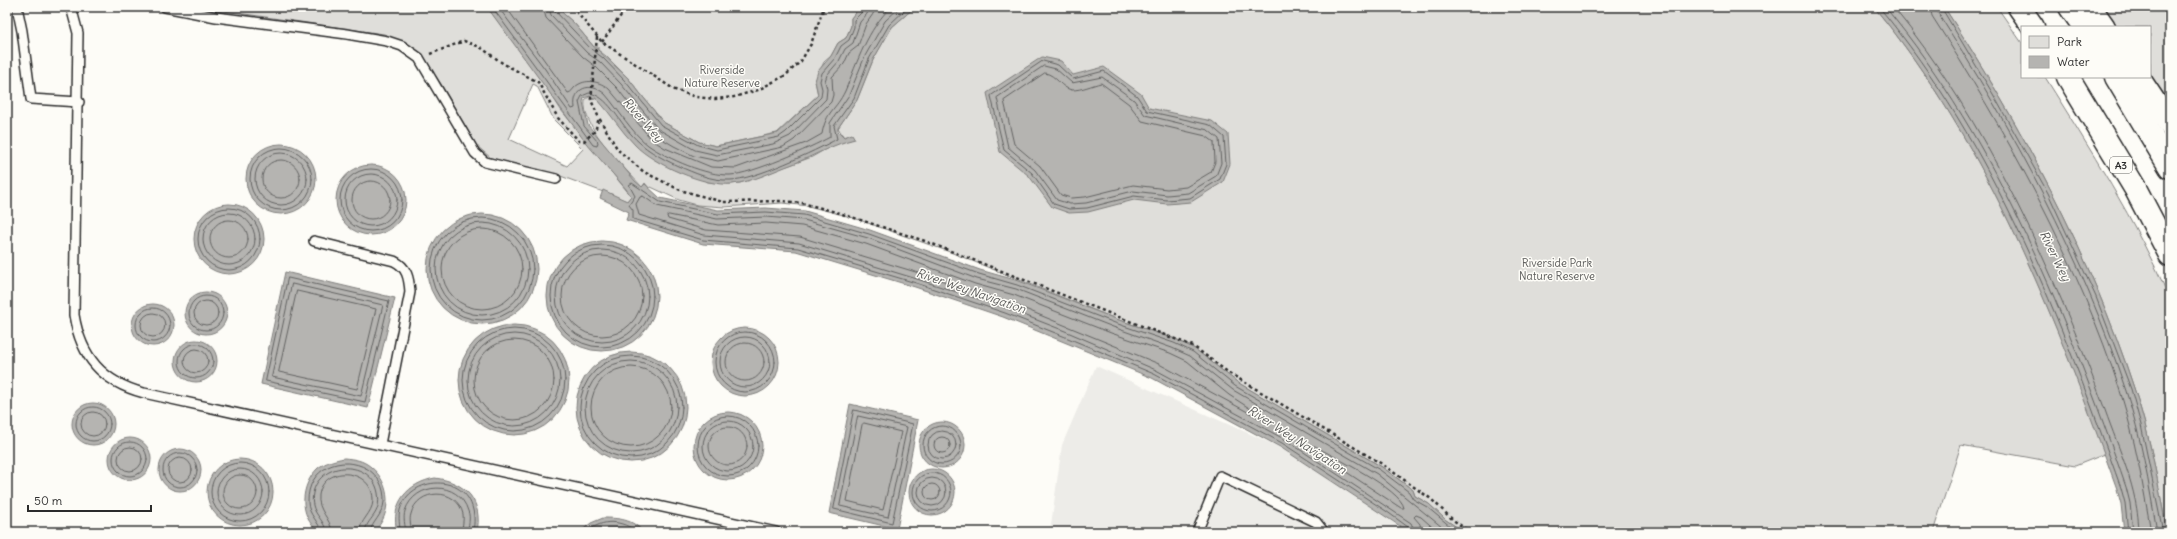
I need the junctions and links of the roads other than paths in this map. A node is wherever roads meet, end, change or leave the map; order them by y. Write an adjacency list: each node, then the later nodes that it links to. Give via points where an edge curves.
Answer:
1 (17, 7): 13 (lane, via 31,99)
2 (71, 7): 13 (lane, via 78,33)
3 (165, 7): 16 (lane, via 216,17 388,41 402,46 419,58 475,153 485,162)
4 (2019, 7): 7 (highway)
5 (2070, 7): 8 (highway)
6 (2090, 7): 9 (highway)
7 (2032, 26)
8 (2083, 26)
9 (2103, 26)
10 (2069, 78): 18 (highway, A3, via 2135,188)
11 (2117, 78): 15 (highway)
12 (2139, 78): 14 (highway)
13 (79, 102): 19 (lane, via 74,315 77,334 96,366 110,379 126,388)
14 (2170, 125)
15 (2170, 167)
16 (556, 179)
17 (314, 241): 19 (lane, via 394,261 402,264 407,273 410,292)
18 (2170, 255)
19 (380, 444): 20 (lane)
20 (776, 532)
21 (1197, 532): 22 (lane, via 1220,476 1316,522)
22 (1324, 532)

